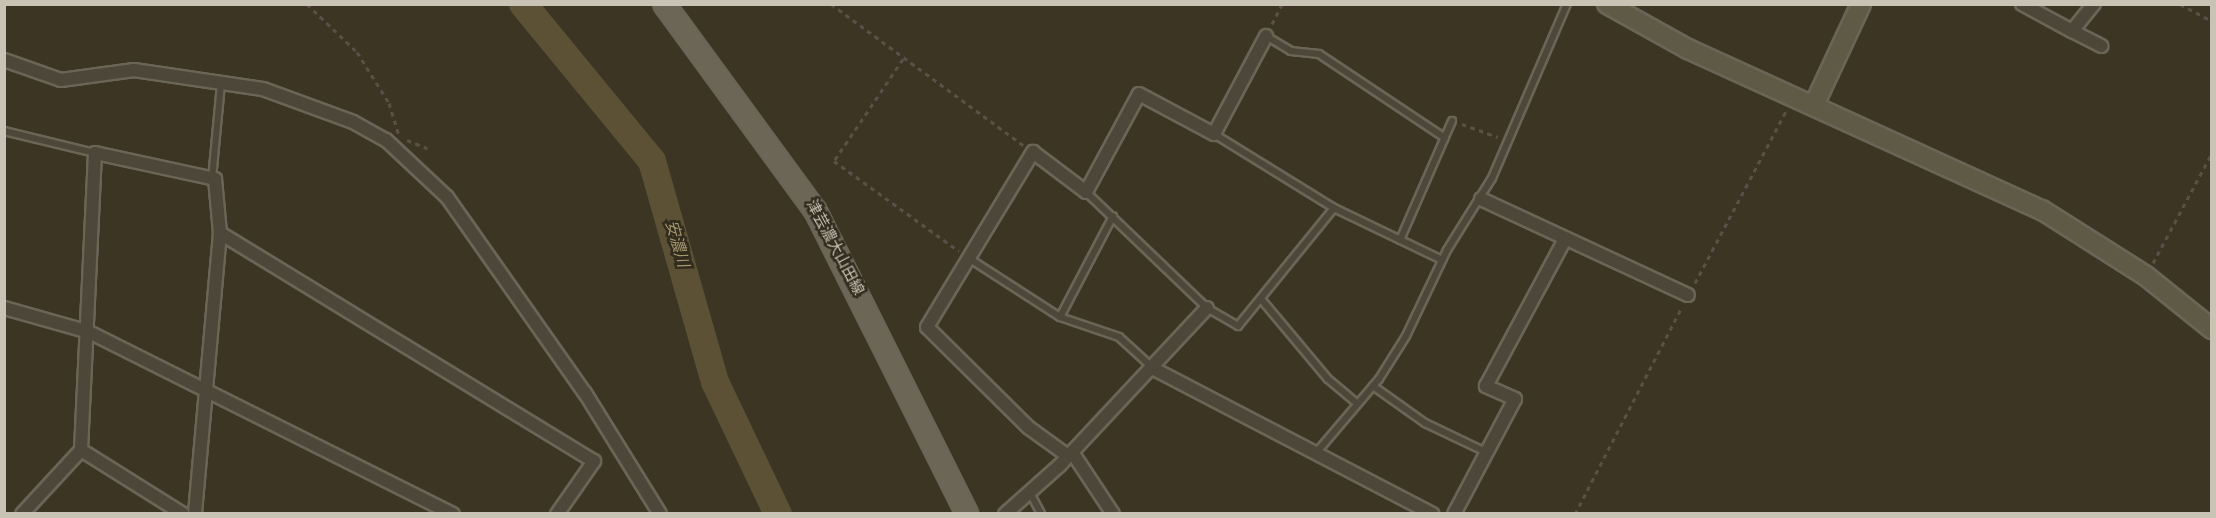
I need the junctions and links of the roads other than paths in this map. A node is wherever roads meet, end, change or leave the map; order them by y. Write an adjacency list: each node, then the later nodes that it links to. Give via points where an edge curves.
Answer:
1 (664, 4): 50 (main road, 津芸濃大山田線, via 815,210)
2 (1567, 4): 20 (lane)
3 (1607, 4): 12 (street, via 1688,50)
4 (1860, 4): 12 (street)
5 (2022, 4): 7 (street)
6 (2094, 4): 7 (street)
7 (2072, 32): 9 (street)
8 (1266, 36): 15 (street); 16 (lane, via 1291,51 1319,54)
9 (2101, 46)
10 (4, 60): 11 (street, via 61,80 134,70)
11 (221, 83): 18 (lane); 49 (street, via 263,89 353,122 399,149 435,181 585,393)
12 (1814, 105): 33 (street, via 2042,210 2146,276)
13 (1452, 121): 16 (lane)
14 (4, 131): 17 (lane)
15 (1214, 134): 19 (street, via 1138,94); 21 (lane)
16 (1444, 138): 25 (lane)
17 (95, 153): 18 (street); 34 (street)
18 (212, 178): 23 (street)
19 (1086, 192): 22 (lane); 26 (street, via 1033,152)
20 (1481, 199): 24 (street); 27 (lane)
21 (1334, 208): 25 (lane); 29 (lane)
22 (1113, 216): 31 (lane); 32 (lane)
23 (220, 233): 37 (street); 48 (street, via 594,461)
24 (1565, 238): 28 (street); 40 (street, via 1486,386 1515,399)
25 (1400, 240): 27 (lane)
26 (970, 259): 32 (lane); 41 (street, via 927,327 1028,427)
27 (1442, 260): 36 (lane, via 1424,303)
28 (1688, 295)
29 (1261, 299): 31 (lane, via 1239,326); 38 (lane, via 1328,379)
30 (4, 308): 34 (street)
31 (1207, 308): 35 (street)
32 (1060, 317): 35 (lane, via 1119,337)
33 (2211, 329)
34 (89, 332): 37 (street); 39 (street)
35 (1154, 369): 41 (street); 42 (street)
36 (1373, 386): 38 (lane); 40 (lane, via 1425,423)
37 (207, 392): 46 (street); 47 (street)
38 (1357, 404): 42 (lane)
39 (81, 450): 44 (street); 45 (street)
40 (1488, 453): 55 (street)
41 (1070, 454): 43 (street); 53 (street)
42 (1316, 454): 54 (street)
43 (1028, 490): 51 (street); 52 (lane)
44 (22, 513)
45 (183, 513)
46 (195, 513)
47 (453, 513)
48 (558, 513)
49 (660, 513)
50 (967, 513)
51 (1005, 513)
52 (1041, 513)
53 (1113, 513)
54 (1432, 513)
55 (1454, 513)

